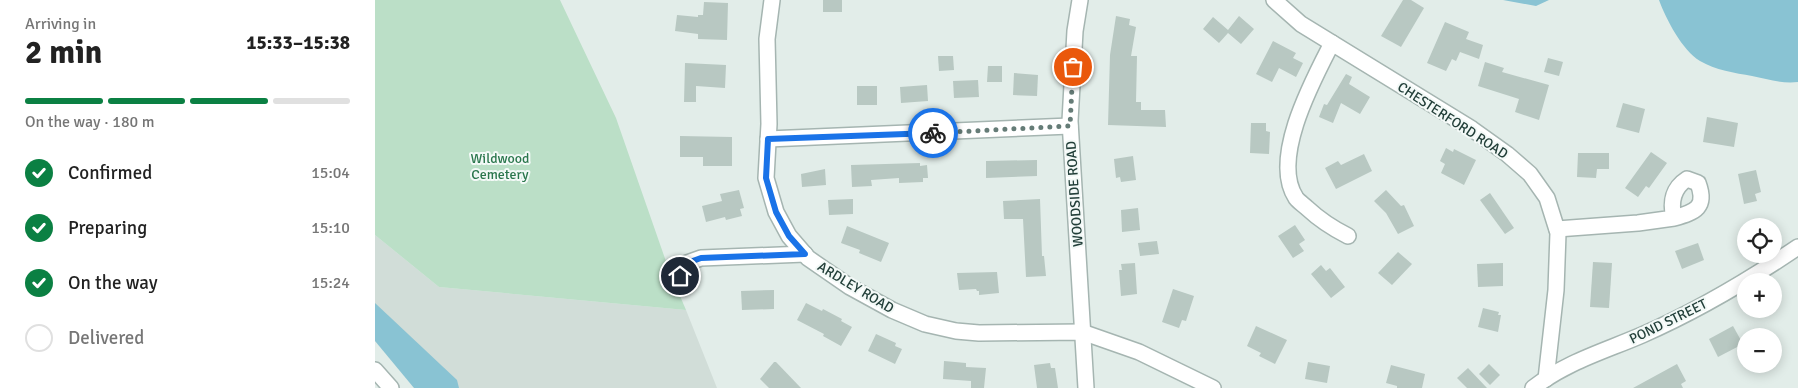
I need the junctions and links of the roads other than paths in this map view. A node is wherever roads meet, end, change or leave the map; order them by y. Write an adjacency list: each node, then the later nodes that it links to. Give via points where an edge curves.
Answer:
1 (772, 0): 6 (street, ARDLEY ROAD, via 767,39)
2 (1081, 0): 5 (street, WOODSIDE ROAD, via 1075,31)
3 (1274, 0): 4 (street, CHESTERFORD ROAD, via 1301,24)
4 (1332, 43): 8 (street, CHESTERFORD ROAD, via 1507,154 1530,174 1547,198); 9 (street, via 1300,112 1288,152 1287,175 1296,198 1324,223)
5 (1070, 126): 6 (street); 13 (street, WOODSIDE ROAD)
6 (768, 139): 11 (street, ARDLEY ROAD, via 766,178 776,212 789,236)
7 (1674, 218): 8 (street)
8 (1557, 229): 15 (street, CHESTERFORD ROAD, via 1556,290)
9 (1348, 236)
10 (1798, 247): 15 (street, POND STREET, via 1760,273 1697,308 1562,368)
11 (805, 254): 12 (street, via 701,258 687,263); 13 (street, ARDLEY ROAD, via 850,287 925,324 979,333)
12 (680, 276)
13 (1082, 332): 17 (street, WOODSIDE ROAD); 18 (street, ARDLEY ROAD, via 1139,352)
14 (375, 370): 16 (street)
15 (1546, 379): 19 (street, POND STREET)
16 (391, 388)
17 (1085, 388)
18 (1213, 388)
19 (1533, 388)

